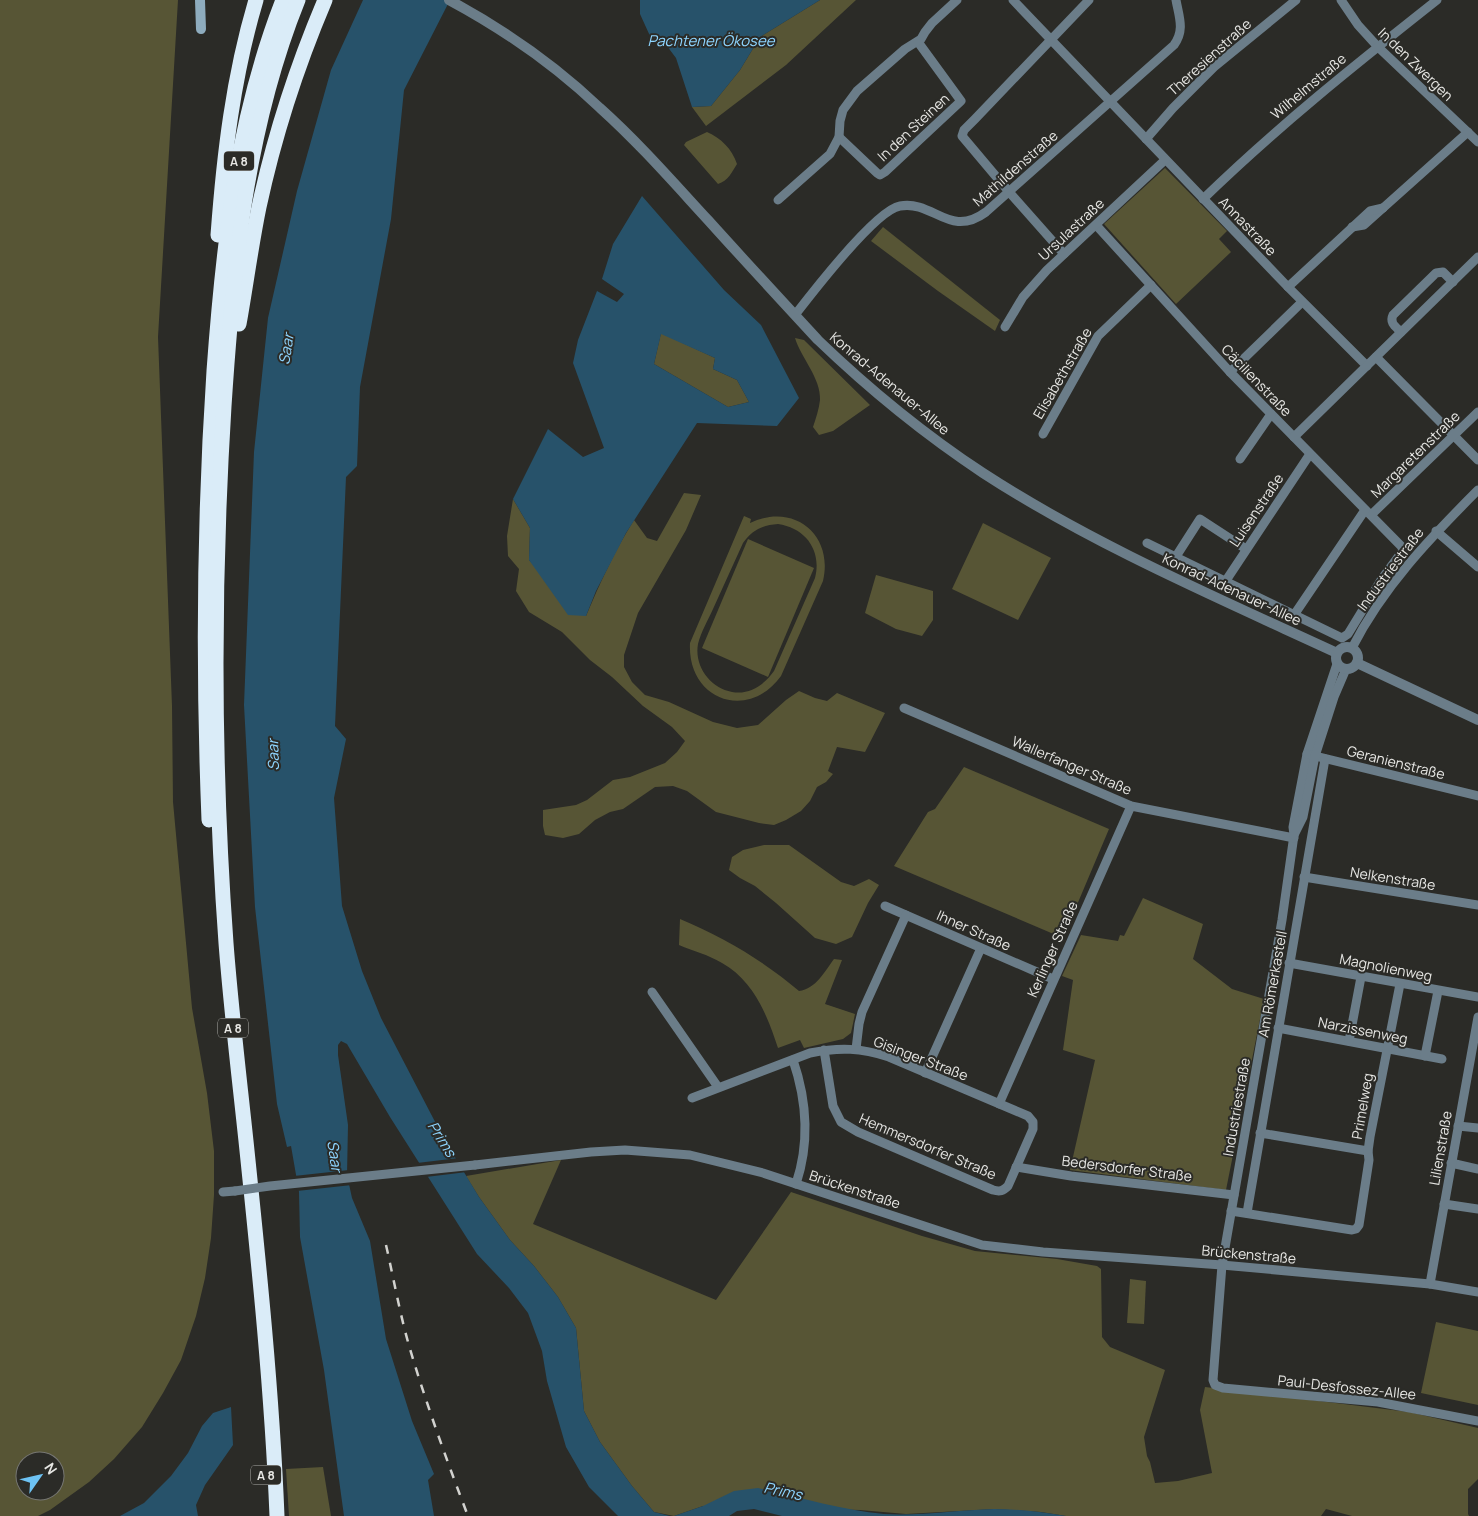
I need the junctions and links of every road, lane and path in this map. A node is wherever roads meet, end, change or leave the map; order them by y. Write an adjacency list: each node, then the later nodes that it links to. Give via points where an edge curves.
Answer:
1 (200, 0): 14 (main road)
2 (256, 0): 35 (highway, via 238,67 223,168 218,237)
3 (284, 0): 35 (highway, A 8, via 245,133 229,221)
4 (298, 0): 41 (highway, A 8, via 268,90 246,186 234,274)
5 (325, 0): 41 (highway, via 278,134 259,207 238,330)
6 (450, 0): 34 (street, Konrad-Adenauer-Allee, via 541,60 600,107 649,155)
7 (956, 0): 16 (street)
8 (1013, 0): 15 (street, Annastraße)
9 (1088, 0): 15 (street)
10 (1176, 0): 18 (street, Mathildenstraße, via 1181,30 1179,38)
11 (1296, 0): 21 (street, Theresienstraße, via 1202,78)
12 (1341, 0): 17 (street, In den Zwergen)
13 (1437, 0): 17 (street, Wilhelmstraße)
14 (201, 29)
15 (1051, 40): 18 (street, Annastraße); 24 (street, via 964,130 962,136)
16 (918, 42): 20 (street, via 905,49 850,100 840,121); 20 (street, In den Steinen, via 961,101 880,175)
17 (1378, 47): 19 (street, In den Zwergen); 25 (street, Wilhelmstraße, via 1284,124)
18 (1111, 103): 21 (street, Annastraße); 24 (street, Mathildenstraße)
19 (1468, 132): 22 (street, In den Zwergen); 32 (street, via 1364,225 1352,227)
20 (838, 137): 26 (street, via 830,154)
21 (1146, 139): 23 (street, Annastraße)
22 (1478, 142)
23 (1165, 160): 25 (street, Annastraße); 27 (street, Ursulastraße)
24 (1010, 193): 28 (street); 34 (street, Mathildenstraße, via 980,217 966,222 950,221 910,205 894,208 882,216)
25 (1203, 199): 32 (street, Annastraße)
26 (778, 200)
27 (1096, 225): 28 (street, Ursulastraße); 31 (street, Cäcilienstraße)
28 (1064, 254): 36 (street, Ursulastraße, via 1036,281)
29 (1478, 258): 30 (street)
30 (1453, 282): 37 (street); 37 (street, via 1443,272 1436,273 1399,308 1391,319)
31 (1151, 286): 40 (street, Cäcilienstraße); 44 (street, Elisabethstraße, via 1098,336)
32 (1288, 287): 33 (street, Annastraße)
33 (1302, 302): 39 (street, Annastraße); 40 (street)
34 (795, 315): 60 (street, Konrad-Adenauer-Allee, via 871,388 983,473 1123,552)
35 (218, 326): 114 (highway, A 8, via 206,528 204,650 210,840 222,1013 259,1367)
36 (1005, 326)
37 (1401, 332): 38 (street)
38 (1376, 357): 39 (street); 45 (street)
39 (1367, 366): 46 (street)
40 (1230, 372): 43 (street, Cäcilienstraße)
41 (226, 379): 115 (highway, A 8, via 216,650 220,849 232,1014 265,1331)
42 (1478, 412): 45 (street, Margaretenstraße)
43 (1271, 414): 46 (street, Cäcilienstraße); 48 (street)
44 (1042, 434)
45 (1454, 435): 49 (street); 51 (street, Margaretenstraße)
46 (1294, 437): 47 (street, Cäcilienstraße)
47 (1310, 454): 51 (street, Cäcilienstraße); 54 (street, Luisenstraße)
48 (1240, 459)
49 (1478, 460)
50 (1478, 490): 52 (street, Industriestraße)
51 (1368, 512): 58 (street, Margaretenstraße); 58 (street, Cäcilienstraße, via 1404,549 1348,634 1339,637)
52 (1436, 531): 56 (street); 59 (street, Industriestraße, via 1391,586)
53 (1147, 543): 55 (street)
54 (1246, 549): 55 (street, via 1200,519); 57 (street, Luisenstraße)
55 (1175, 558): 57 (street)
56 (1478, 567)
57 (1225, 582): 58 (street)
58 (1294, 615)
59 (1352, 648): 60 (street, via 1344,647); 61 (street, via 1358,656)
60 (1340, 662): 61 (street, via 1353,668); 64 (street, Industriestraße)
61 (1357, 663): 63 (street)
62 (904, 708): 67 (street, Wallerfanger Straße)
63 (1478, 720)
64 (1311, 755): 65 (street, Geranienstraße); 68 (street, Industriestraße, via 1302,817)
65 (1324, 759): 66 (street, Geranienstraße); 69 (street, Am Römerkastell)
66 (1478, 796)
67 (1131, 806): 68 (street, Wallerfanger Straße); 76 (street, Kerlinger Straße)
68 (1294, 836): 104 (street, Industriestraße)
69 (1304, 877): 70 (street, Nelkenstraße); 74 (street, Am Römerkastell)
70 (1478, 905)
71 (885, 906): 72 (street, Ihner Straße)
72 (906, 915): 73 (street, Ihner Straße); 85 (street, via 862,1012)
73 (981, 948): 76 (street, Ihner Straße); 90 (street)
74 (1289, 963): 75 (street, Magnolienweg); 82 (street, Am Römerkastell)
75 (1361, 977): 77 (street, Magnolienweg); 83 (street)
76 (1053, 980): 93 (street, Kerlinger Straße)
77 (1400, 984): 78 (street, Magnolienweg); 84 (street, Primelweg)
78 (1438, 991): 80 (street, Magnolienweg); 87 (street)
79 (652, 992): 91 (street)
80 (1478, 997)
81 (1478, 1017): 95 (street, Lilienstraße)
82 (1278, 1028): 83 (street, Narzissenweg); 97 (street, Am Römerkastell)
83 (1349, 1041): 84 (street, Narzissenweg)
84 (1387, 1048): 87 (street, Narzissenweg); 98 (street, Primelweg)
85 (856, 1049): 86 (street, Gisinger Straße); 90 (street, Gisinger Straße, via 890,1057)
86 (824, 1050): 89 (street, Gisinger Straße); 100 (street, Hemmersdorfer Straße, via 833,1106 841,1122 847,1126 999,1192 1008,1186)
87 (1426, 1056): 88 (street, Narzissenweg)
88 (1442, 1059)
89 (793, 1060): 91 (street, Gisinger Straße); 102 (street, via 802,1092 806,1130 803,1161)
90 (925, 1073): 93 (street, Gisinger Straße)
91 (718, 1087): 92 (street, Gisinger Straße)
92 (692, 1098)
93 (999, 1104): 94 (street, Gisinger Straße, via 1028,1116)
94 (1033, 1122): 100 (street, Hemmersdorfer Straße)
95 (1458, 1126): 96 (street); 99 (street, Lilienstraße)
96 (1478, 1128)
97 (1260, 1133): 98 (street); 108 (street, Am Römerkastell)
98 (1368, 1151): 108 (street, Primelweg, via 1356,1229)
99 (1451, 1163): 101 (street); 105 (street, Lilienstraße)
100 (1016, 1167): 104 (street, Bedersdorfer Straße)
101 (1478, 1169)
102 (796, 1184): 103 (street, Brückenstraße, bridge, via 690,1154 646,1150 590,1152); 109 (street, Brückenstraße, via 982,1245)
103 (223, 1192)
104 (1234, 1195): 107 (street, Industriestraße)
105 (1444, 1204): 106 (street); 110 (street, Lilienstraße)
106 (1478, 1209)
107 (1231, 1211): 108 (street); 109 (street, Industriestraße)
108 (1246, 1213)
109 (1222, 1265): 110 (street, Brückenstraße); 112 (street, Industriestraße)
110 (1430, 1284): 111 (street, Brückenstraße)
111 (1478, 1292)
112 (1213, 1383): 113 (street, Paul-Desfossez-Allee, via 1223,1388 1378,1402)
113 (1478, 1421)
114 (268, 1516)
115 (277, 1516)

